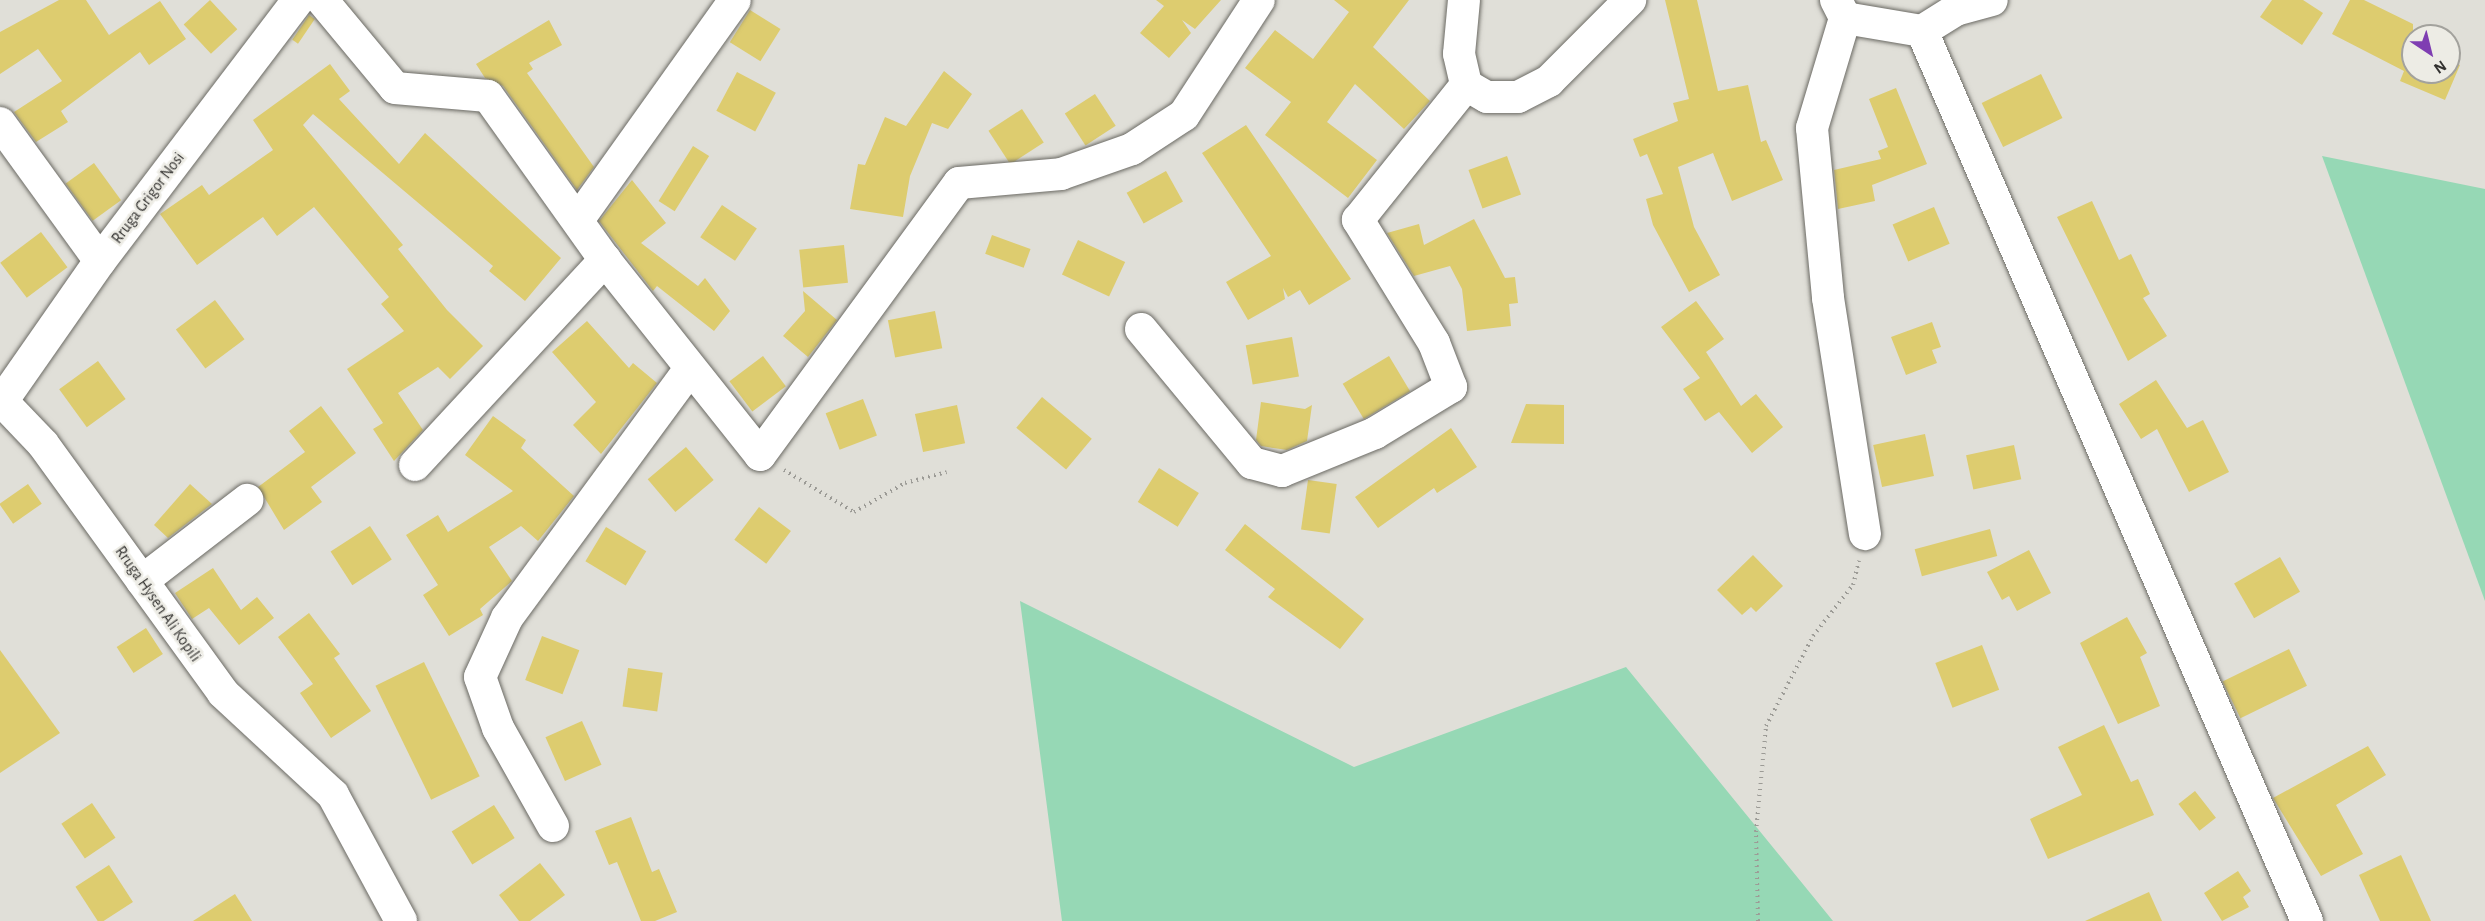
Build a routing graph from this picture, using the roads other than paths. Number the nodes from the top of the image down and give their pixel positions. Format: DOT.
graph roads {
  1 [pos="298,0"];
  2 [pos="322,0"];
  3 [pos="735,0"];
  4 [pos="1259,0"];
  5 [pos="1464,0"];
  6 [pos="1630,0"];
  7 [pos="1992,0"];
  8 [pos="1840,9"];
  9 [pos="1922,31"];
  10 [pos="1466,85"];
  11 [pos="0,123"];
  12 [pos="578,220"];
  13 [pos="605,260"];
  14 [pos="100,261"];
  15 [pos="1141,329"];
  16 [pos="690,369"];
  17 [pos="1,399"];
  18 [pos="415,465"];
  19 [pos="247,500"];
  20 [pos="1865,534"];
  21 [pos="142,581"];
  22 [pos="552,826"];
  23 [pos="401,921"];
  24 [pos="2307,921"];
  1 -- 14 [label="street, Rruga Grigor Nosi"];
  2 -- 12 [label="street"];
  3 -- 12 [label="street"];
  4 -- 16 [label="street"];
  5 -- 10 [label="street"];
  6 -- 10 [label="street"];
  7 -- 9 [label="street"];
  8 -- 9 [label="street"];
  8 -- 20 [label="street"];
  9 -- 24 [label="street"];
  10 -- 15 [label="street"];
  11 -- 14 [label="street"];
  12 -- 13 [label="street"];
  13 -- 16 [label="street"];
  13 -- 18 [label="street"];
  14 -- 17 [label="street, Rruga Grigor Nosi"];
  16 -- 22 [label="street"];
  17 -- 21 [label="street, Rruga Hysen Ali Kopili"];
  19 -- 21 [label="street"];
  21 -- 23 [label="street, Rruga Hysen Ali Kopili"];
}
